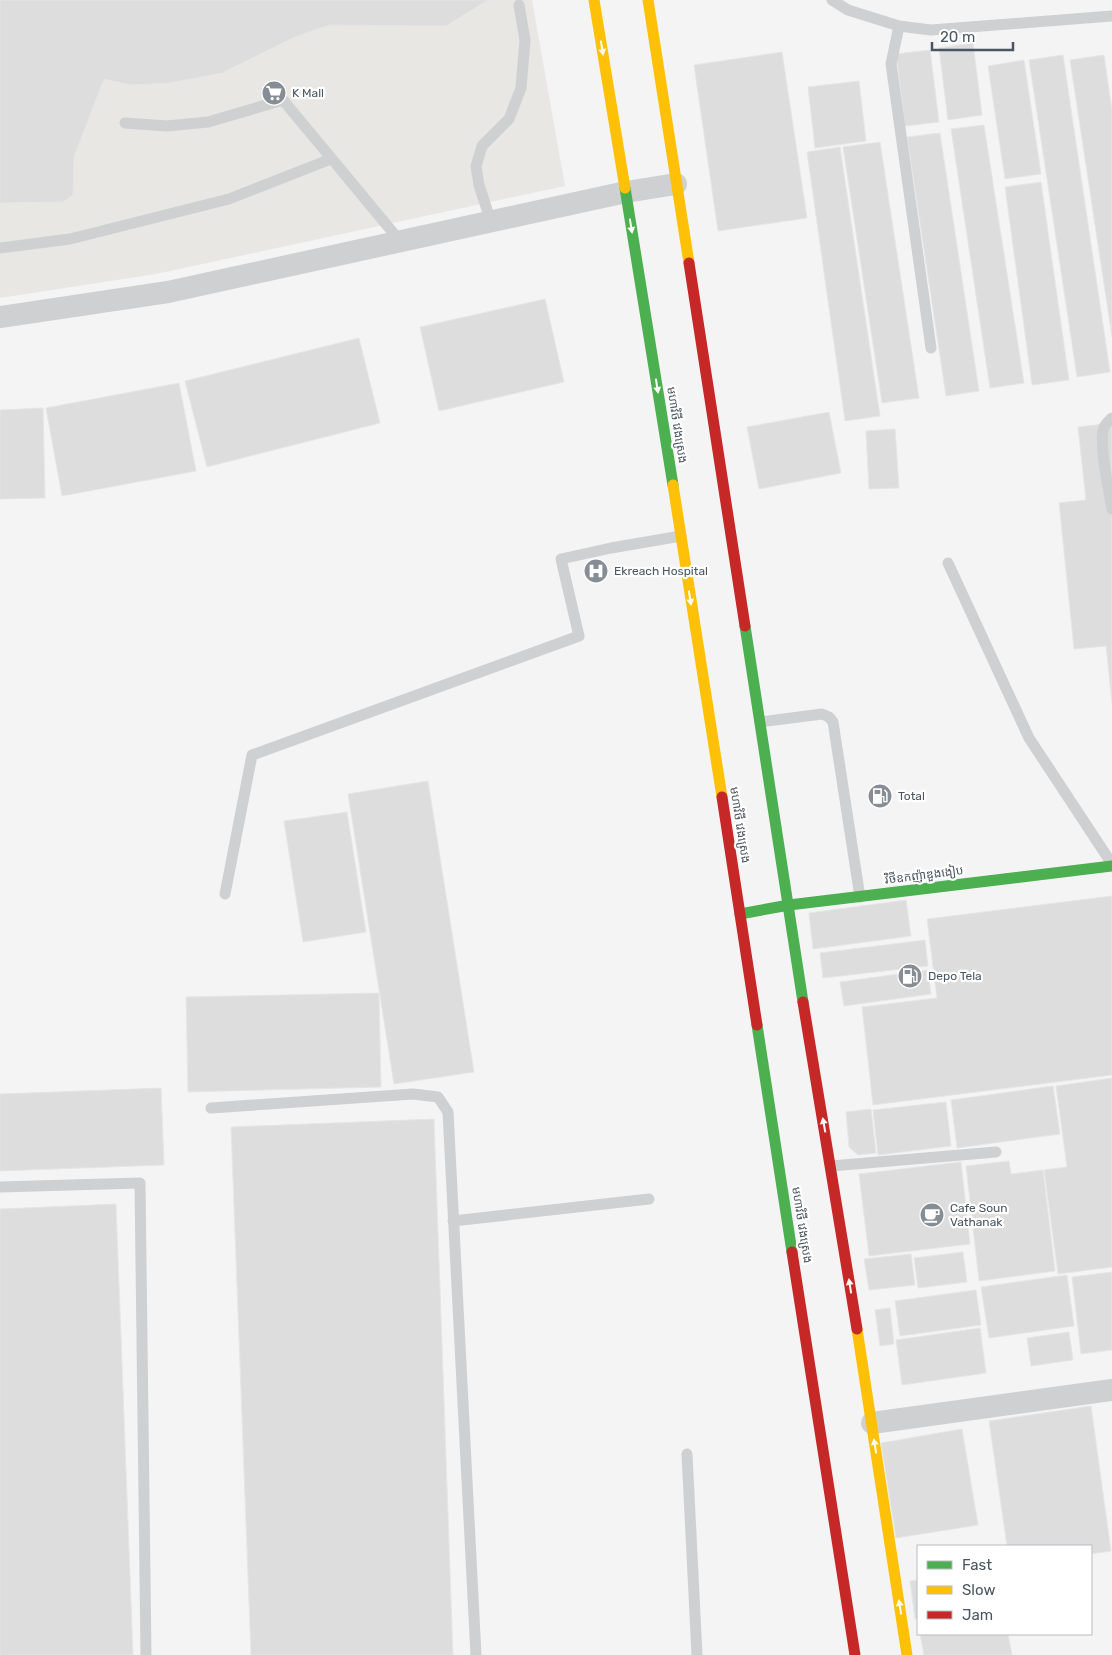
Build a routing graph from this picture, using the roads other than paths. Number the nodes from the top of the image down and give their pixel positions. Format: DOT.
graph roads {
  1 [pos="594,0"];
  2 [pos="648,0"];
  3 [pos="832,0"];
  4 [pos="519,5"];
  5 [pos="1112,16"];
  6 [pos="899,26"];
  7 [pos="125,123"];
  8 [pos="331,159"];
  9 [pos="676,184"];
  10 [pos="626,192"];
  11 [pos="491,222"];
  12 [pos="400,241"];
  13 [pos="0,248"];
  14 [pos="0,317"];
  15 [pos="931,348"];
  16 [pos="1112,418"];
  17 [pos="1112,508"];
  18 [pos="681,536"];
  19 [pos="948,564"];
  20 [pos="760,722"];
  21 [pos="1112,865"];
  22 [pos="225,894"];
  23 [pos="860,897"];
  24 [pos="789,906"];
  25 [pos="740,914"];
  26 [pos="211,1108"];
  27 [pos="996,1152"];
  28 [pos="831,1166"];
  29 [pos="0,1187"];
  30 [pos="649,1199"];
  31 [pos="453,1221"];
  32 [pos="1112,1390"];
  33 [pos="872,1422"];
  34 [pos="687,1454"];
  35 [pos="146,1655"];
  36 [pos="476,1655"];
  37 [pos="697,1655"];
  38 [pos="855,1655"];
  39 [pos="907,1655"];
  1 -- 10 [label="main road, មហាវិថី វេងស្រេង, one-way"];
  2 -- 9 [label="main road"];
  3 -- 6 [label="lane"];
  4 -- 11 [label="lane"];
  5 -- 6 [label="lane"];
  6 -- 15 [label="lane"];
  7 -- 8 [label="lane"];
  8 -- 12 [label="lane"];
  8 -- 13 [label="lane"];
  9 -- 10 [label="street"];
  9 -- 20 [label="main road"];
  10 -- 11 [label="street"];
  10 -- 18 [label="main road, មហាវិថី វេងស្រេង, one-way"];
  11 -- 12 [label="street"];
  12 -- 14 [label="street"];
  16 -- 17 [label="lane"];
  18 -- 22 [label="lane"];
  18 -- 25 [label="main road, មហាវិថី វេងស្រេង, one-way"];
  19 -- 21 [label="lane"];
  20 -- 23 [label="lane"];
  20 -- 24 [label="main road"];
  21 -- 23 [label="main road, វិថីឧកញ៉ាឌួងងៀប"];
  23 -- 24 [label="main road, វិថីឧកញ៉ាឌួងងៀប"];
  24 -- 25 [label="main road, វិថីឧកញ៉ាឌួងងៀប"];
  28 -- 24 [label="main road, one-way"];
  25 -- 38 [label="main road, មហាវិថី វេងស្រេង"];
  26 -- 31 [label="lane"];
  27 -- 28 [label="lane"];
  33 -- 28 [label="main road, one-way"];
  29 -- 35 [label="lane"];
  30 -- 31 [label="lane"];
  31 -- 36 [label="lane"];
  32 -- 33 [label="street"];
  39 -- 33 [label="main road, one-way"];
  34 -- 37 [label="lane"];
}
